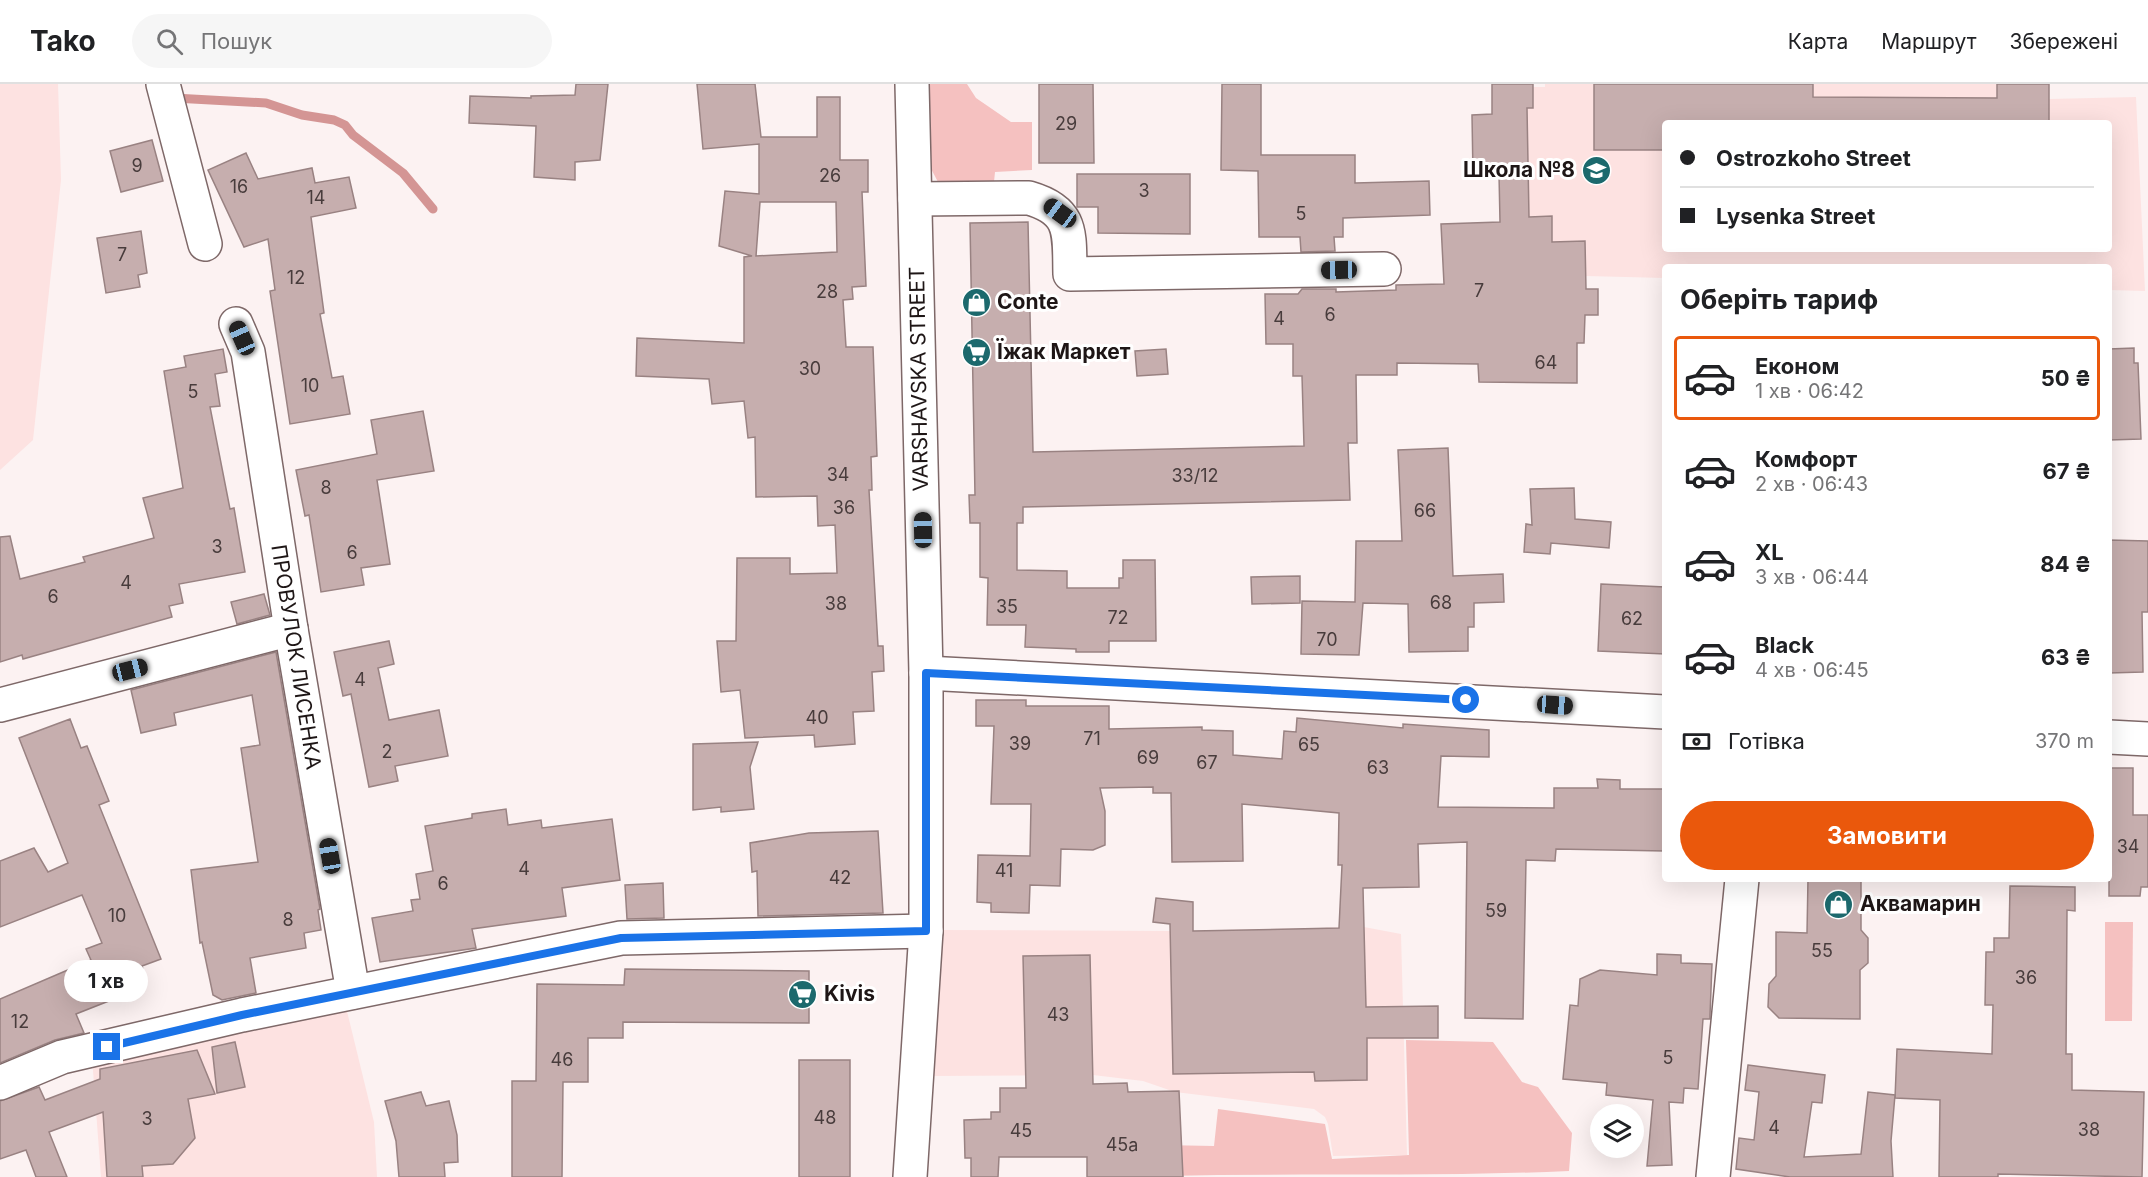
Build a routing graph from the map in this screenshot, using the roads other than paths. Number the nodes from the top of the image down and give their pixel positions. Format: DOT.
graph roads {
  1 [pos="912,84"];
  2 [pos="166,97"];
  3 [pos="915,199"];
  4 [pos="205,244"];
  5 [pos="1384,269"];
  6 [pos="236,324"];
  7 [pos="291,629"];
  8 [pos="926,673"];
  9 [pos="0,705"];
  10 [pos="1662,712"];
  11 [pos="2112,737"];
  12 [pos="2148,739"];
  13 [pos="1742,882"];
  14 [pos="926,931"];
  15 [pos="353,992"];
  16 [pos="0,1083"];
  17 [pos="910,1177"];
  18 [pos="1713,1177"];
  1 -- 3 [label="street, VARSHAVSKA STREET"];
  2 -- 4 [label="street"];
  3 -- 5 [label="street"];
  3 -- 8 [label="street, VARSHAVSKA STREET"];
  6 -- 7 [label="street, ПРОВУЛОК ЛИСЕНКА"];
  7 -- 9 [label="street"];
  7 -- 15 [label="street, ПРОВУЛОК ЛИСЕНКА"];
  8 -- 10 [label="street"];
  8 -- 14 [label="street, VARSHAVSKA STREET"];
  11 -- 12 [label="street"];
  13 -- 18 [label="street"];
  14 -- 15 [label="street"];
  14 -- 17 [label="street, VARSHAVSKA STREET"];
  15 -- 16 [label="street"];
}
